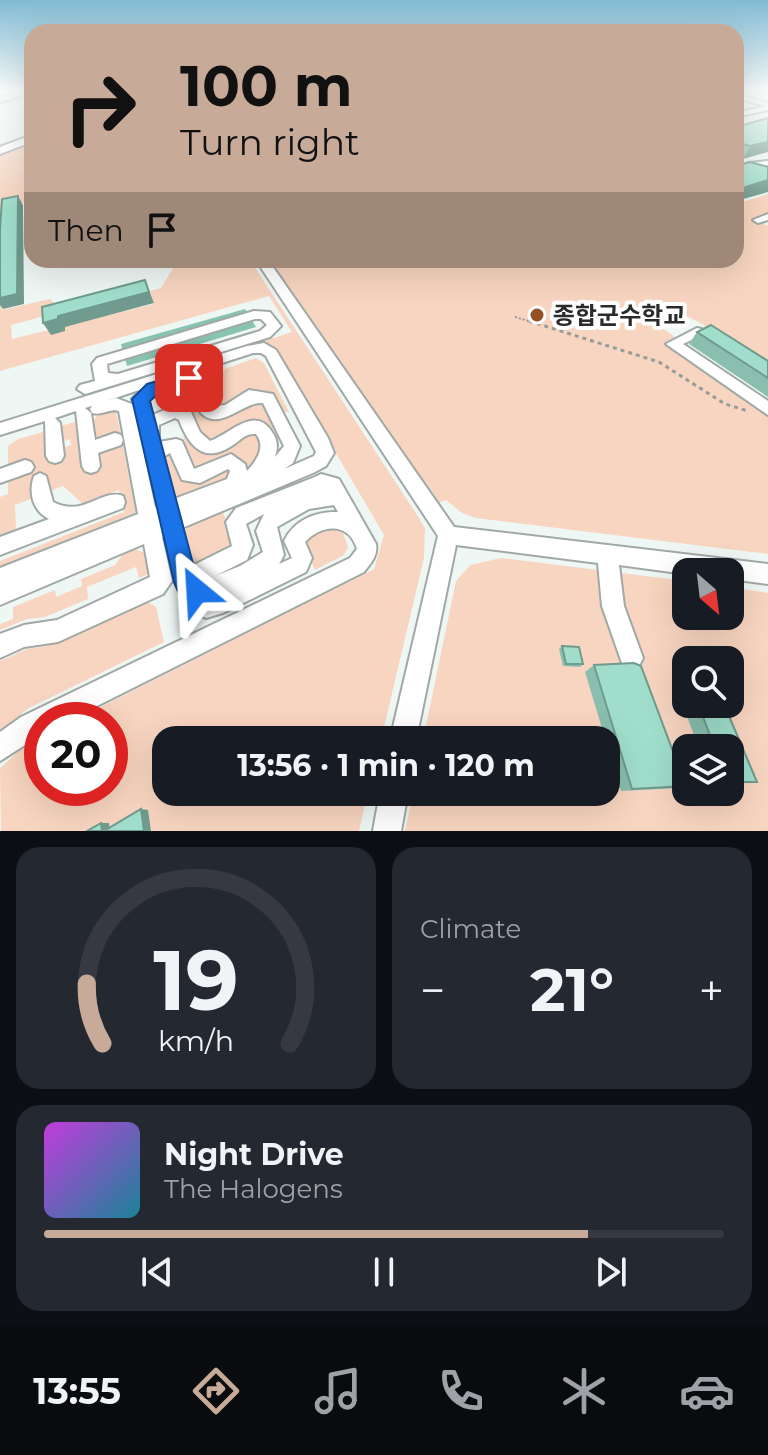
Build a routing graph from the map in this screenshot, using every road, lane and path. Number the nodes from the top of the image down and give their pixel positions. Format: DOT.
graph roads {
  1 [pos="24,139"];
  2 [pos="0,148"];
  3 [pos="767,163"];
  4 [pos="744,167"];
  5 [pos="768,177"];
  6 [pos="267,268"];
  7 [pos="515,317"];
  8 [pos="697,332"];
  9 [pos="119,379"];
  10 [pos="85,389"];
  11 [pos="761,411"];
  12 [pos="83,413"];
  13 [pos="52,423"];
  14 [pos="0,429"];
  15 [pos="149,435"];
  16 [pos="0,440"];
  17 [pos="115,440"];
  18 [pos="59,449"];
  19 [pos="154,457"];
  20 [pos="25,467"];
  21 [pos="0,476"];
  22 [pos="254,476"];
  23 [pos="235,484"];
  24 [pos="342,500"];
  25 [pos="116,502"];
  26 [pos="80,516"];
  27 [pos="160,521"];
  28 [pos="358,529"];
  29 [pos="448,535"];
  30 [pos="7,544"];
  31 [pos="607,554"];
  32 [pos="768,574"];
  33 [pos="185,577"];
  34 [pos="0,578"];
  35 [pos="0,594"];
  36 [pos="0,646"];
  37 [pos="631,658"];
  38 [pos="406,726"];
  39 [pos="0,748"];
  40 [pos="391,806"];
  41 [pos="387,831"];
  1 -- 2 [label="highway"];
  3 -- 4 [label="street"];
  4 -- 5 [label="street"];
  6 -- 29 [label="street"];
  7 -- 11 [label="path"];
  8 -- 11 [label="street"];
  9 -- 9 [label="street"];
  9 -- 10 [label="street"];
  12 -- 13 [label="street"];
  12 -- 17 [label="street"];
  12 -- 27 [label="street"];
  13 -- 16 [label="street"];
  13 -- 18 [label="street"];
  14 -- 27 [label="street"];
  15 -- 19 [label="street"];
  15 -- 22 [label="street"];
  15 -- 22 [label="street"];
  19 -- 23 [label="street"];
  19 -- 27 [label="street"];
  20 -- 21 [label="street"];
  22 -- 23 [label="street"];
  23 -- 27 [label="street"];
  24 -- 28 [label="street"];
  24 -- 33 [label="street"];
  24 -- 33 [label="street"];
  25 -- 26 [label="street"];
  26 -- 30 [label="street"];
  26 -- 30 [label="street"];
  27 -- 33 [label="street"];
  27 -- 34 [label="street"];
  27 -- 35 [label="street"];
  27 -- 36 [label="street"];
  28 -- 33 [label="street"];
  28 -- 39 [label="street"];
  29 -- 31 [label="street"];
  29 -- 38 [label="street"];
  31 -- 32 [label="street"];
  31 -- 37 [label="street"];
  40 -- 41 [label="street"];
}
